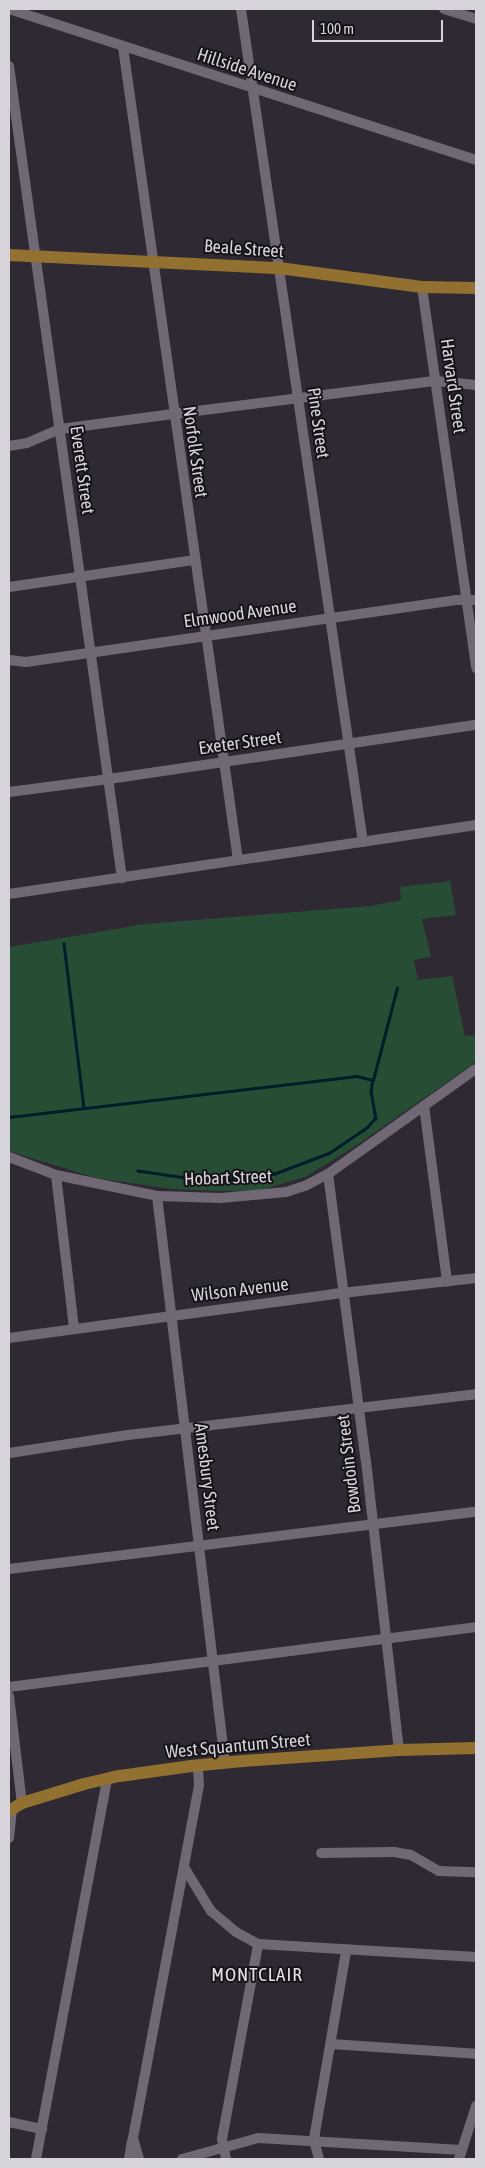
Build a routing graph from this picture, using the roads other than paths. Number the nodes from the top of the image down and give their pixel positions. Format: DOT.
graph roads {
  1 [pos="9,9"];
  2 [pos="241,9"];
  3 [pos="444,9"];
  4 [pos="476,19"];
  5 [pos="123,47"];
  6 [pos="9,66"];
  7 [pos="252,88"];
  8 [pos="476,160"];
  9 [pos="9,254"];
  10 [pos="36,256"];
  11 [pos="152,261"];
  12 [pos="279,268"];
  13 [pos="422,287"];
  14 [pos="476,288"];
  15 [pos="436,381"];
  16 [pos="476,385"];
  17 [pos="298,399"];
  18 [pos="173,414"];
  19 [pos="60,429"];
  20 [pos="9,446"];
  21 [pos="195,560"];
  22 [pos="81,577"];
  23 [pos="9,587"];
  24 [pos="472,599"];
  25 [pos="330,618"];
  26 [pos="205,635"];
  27 [pos="91,653"];
  28 [pos="9,660"];
  29 [pos="476,668"];
  30 [pos="476,725"];
  31 [pos="349,744"];
  32 [pos="224,762"];
  33 [pos="109,779"];
  34 [pos="9,792"];
  35 [pos="476,825"];
  36 [pos="363,842"];
  37 [pos="238,860"];
  38 [pos="122,878"];
  39 [pos="9,890"];
  40 [pos="9,894"];
  41 [pos="476,1069"];
  42 [pos="424,1106"];
  43 [pos="9,1157"];
  44 [pos="328,1174"];
  45 [pos="56,1176"];
  46 [pos="157,1196"];
  47 [pos="476,1278"];
  48 [pos="447,1281"];
  49 [pos="344,1293"];
  50 [pos="170,1316"];
  51 [pos="74,1328"];
  52 [pos="9,1338"];
  53 [pos="476,1394"];
  54 [pos="358,1409"];
  55 [pos="184,1430"];
  56 [pos="9,1453"];
  57 [pos="476,1512"];
  58 [pos="372,1524"];
  59 [pos="198,1546"];
  60 [pos="9,1569"];
  61 [pos="476,1627"];
  62 [pos="387,1638"];
  63 [pos="213,1661"];
  64 [pos="9,1687"];
  65 [pos="9,1696"];
  66 [pos="476,1748"];
  67 [pos="399,1750"];
  68 [pos="225,1763"];
  69 [pos="198,1766"];
  70 [pos="106,1779"];
  71 [pos="14,1807"];
  72 [pos="9,1838"];
  73 [pos="321,1853"];
  74 [pos="184,1867"];
  75 [pos="476,1872"];
  76 [pos="258,1944"];
  77 [pos="346,1951"];
  78 [pos="476,1957"];
  79 [pos="331,2044"];
  80 [pos="476,2054"];
  81 [pos="476,2106"];
  82 [pos="9,2122"];
  83 [pos="42,2129"];
  84 [pos="133,2138"];
  85 [pos="314,2140"];
  86 [pos="223,2148"];
  87 [pos="460,2154"];
  88 [pos="36,2159"];
  89 [pos="129,2159"];
  90 [pos="139,2159"];
  91 [pos="182,2159"];
  92 [pos="226,2159"];
  93 [pos="319,2159"];
  1 -- 5 [label="street, Hillside Avenue"];
  2 -- 7 [label="street, Pine Street"];
  3 -- 4 [label="street"];
  5 -- 7 [label="street, Hillside Avenue"];
  5 -- 11 [label="street, Norfolk Street"];
  6 -- 10 [label="street, Everett Street"];
  7 -- 8 [label="street, Hillside Avenue"];
  7 -- 12 [label="street, Pine Street"];
  9 -- 10 [label="main road, Beale Street"];
  10 -- 11 [label="main road, Beale Street"];
  10 -- 19 [label="street, Everett Street"];
  11 -- 12 [label="main road, Beale Street"];
  11 -- 18 [label="street, Norfolk Street"];
  12 -- 13 [label="main road, Beale Street"];
  12 -- 17 [label="street, Pine Street"];
  13 -- 14 [label="main road, Beale Street"];
  13 -- 15 [label="street, Harvard Street"];
  15 -- 16 [label="street"];
  15 -- 17 [label="street"];
  15 -- 24 [label="street, Harvard Street"];
  17 -- 18 [label="street"];
  17 -- 25 [label="street, Pine Street"];
  18 -- 19 [label="street"];
  18 -- 21 [label="street, Norfolk Street"];
  19 -- 20 [label="street"];
  19 -- 22 [label="street, Everett Street"];
  21 -- 22 [label="street"];
  21 -- 26 [label="street, Norfolk Street"];
  22 -- 23 [label="street"];
  22 -- 27 [label="street, Everett Street"];
  24 -- 25 [label="street, Elmwood Avenue"];
  24 -- 29 [label="street, Harvard Street"];
  25 -- 26 [label="street, Elmwood Avenue"];
  25 -- 31 [label="street, Pine Street"];
  26 -- 27 [label="street, Elmwood Avenue"];
  26 -- 32 [label="street, Norfolk Street"];
  27 -- 28 [label="street, Elmwood Avenue"];
  27 -- 33 [label="street, Everett Street"];
  30 -- 31 [label="street, Exeter Street"];
  31 -- 32 [label="street, Exeter Street"];
  31 -- 36 [label="street, Pine Street"];
  32 -- 33 [label="street, Exeter Street"];
  32 -- 37 [label="street, Norfolk Street"];
  33 -- 34 [label="street, Exeter Street"];
  33 -- 38 [label="street, Everett Street"];
  35 -- 36 [label="street"];
  36 -- 37 [label="street"];
  37 -- 38 [label="street"];
  38 -- 40 [label="street"];
  39 -- 40 [label="street"];
  41 -- 42 [label="street, Hobart Street"];
  42 -- 44 [label="street, Hobart Street"];
  42 -- 48 [label="street"];
  43 -- 45 [label="street, Hobart Street"];
  44 -- 46 [label="street, Hobart Street"];
  44 -- 49 [label="street, Bowdoin Street"];
  45 -- 46 [label="street, Hobart Street"];
  45 -- 51 [label="street"];
  46 -- 50 [label="street, Amesbury Street"];
  47 -- 48 [label="street, Wilson Avenue"];
  48 -- 49 [label="street, Wilson Avenue"];
  49 -- 50 [label="street, Wilson Avenue"];
  49 -- 54 [label="street, Bowdoin Street"];
  50 -- 51 [label="street, Wilson Avenue"];
  50 -- 55 [label="street, Amesbury Street"];
  51 -- 52 [label="street, Wilson Avenue"];
  53 -- 54 [label="street"];
  54 -- 55 [label="street"];
  54 -- 58 [label="street, Bowdoin Street"];
  55 -- 56 [label="street"];
  55 -- 59 [label="street, Amesbury Street"];
  57 -- 58 [label="street"];
  58 -- 59 [label="street"];
  58 -- 62 [label="street, Bowdoin Street"];
  59 -- 60 [label="street"];
  59 -- 63 [label="street, Amesbury Street"];
  61 -- 62 [label="street"];
  62 -- 63 [label="street"];
  62 -- 67 [label="street, Bowdoin Street"];
  63 -- 64 [label="street"];
  63 -- 68 [label="street, Amesbury Street"];
  65 -- 71 [label="street"];
  66 -- 67 [label="main road, West Squantum Street"];
  67 -- 68 [label="main road, West Squantum Street"];
  68 -- 69 [label="main road, West Squantum Street"];
  69 -- 70 [label="main road, West Squantum Street"];
  69 -- 74 [label="street"];
  70 -- 71 [label="main road, West Squantum Street"];
  70 -- 83 [label="street"];
  71 -- 72 [label="street"];
  73 -- 75 [label="street"];
  74 -- 76 [label="street"];
  74 -- 84 [label="street"];
  76 -- 77 [label="street"];
  76 -- 86 [label="street"];
  77 -- 78 [label="street"];
  77 -- 79 [label="street"];
  79 -- 80 [label="street"];
  79 -- 85 [label="street"];
  81 -- 87 [label="street"];
  82 -- 83 [label="street"];
  83 -- 88 [label="street"];
  84 -- 89 [label="street"];
  84 -- 90 [label="street"];
  85 -- 86 [label="street"];
  85 -- 87 [label="street"];
  85 -- 93 [label="street"];
  86 -- 91 [label="street"];
  86 -- 92 [label="street"];
}
